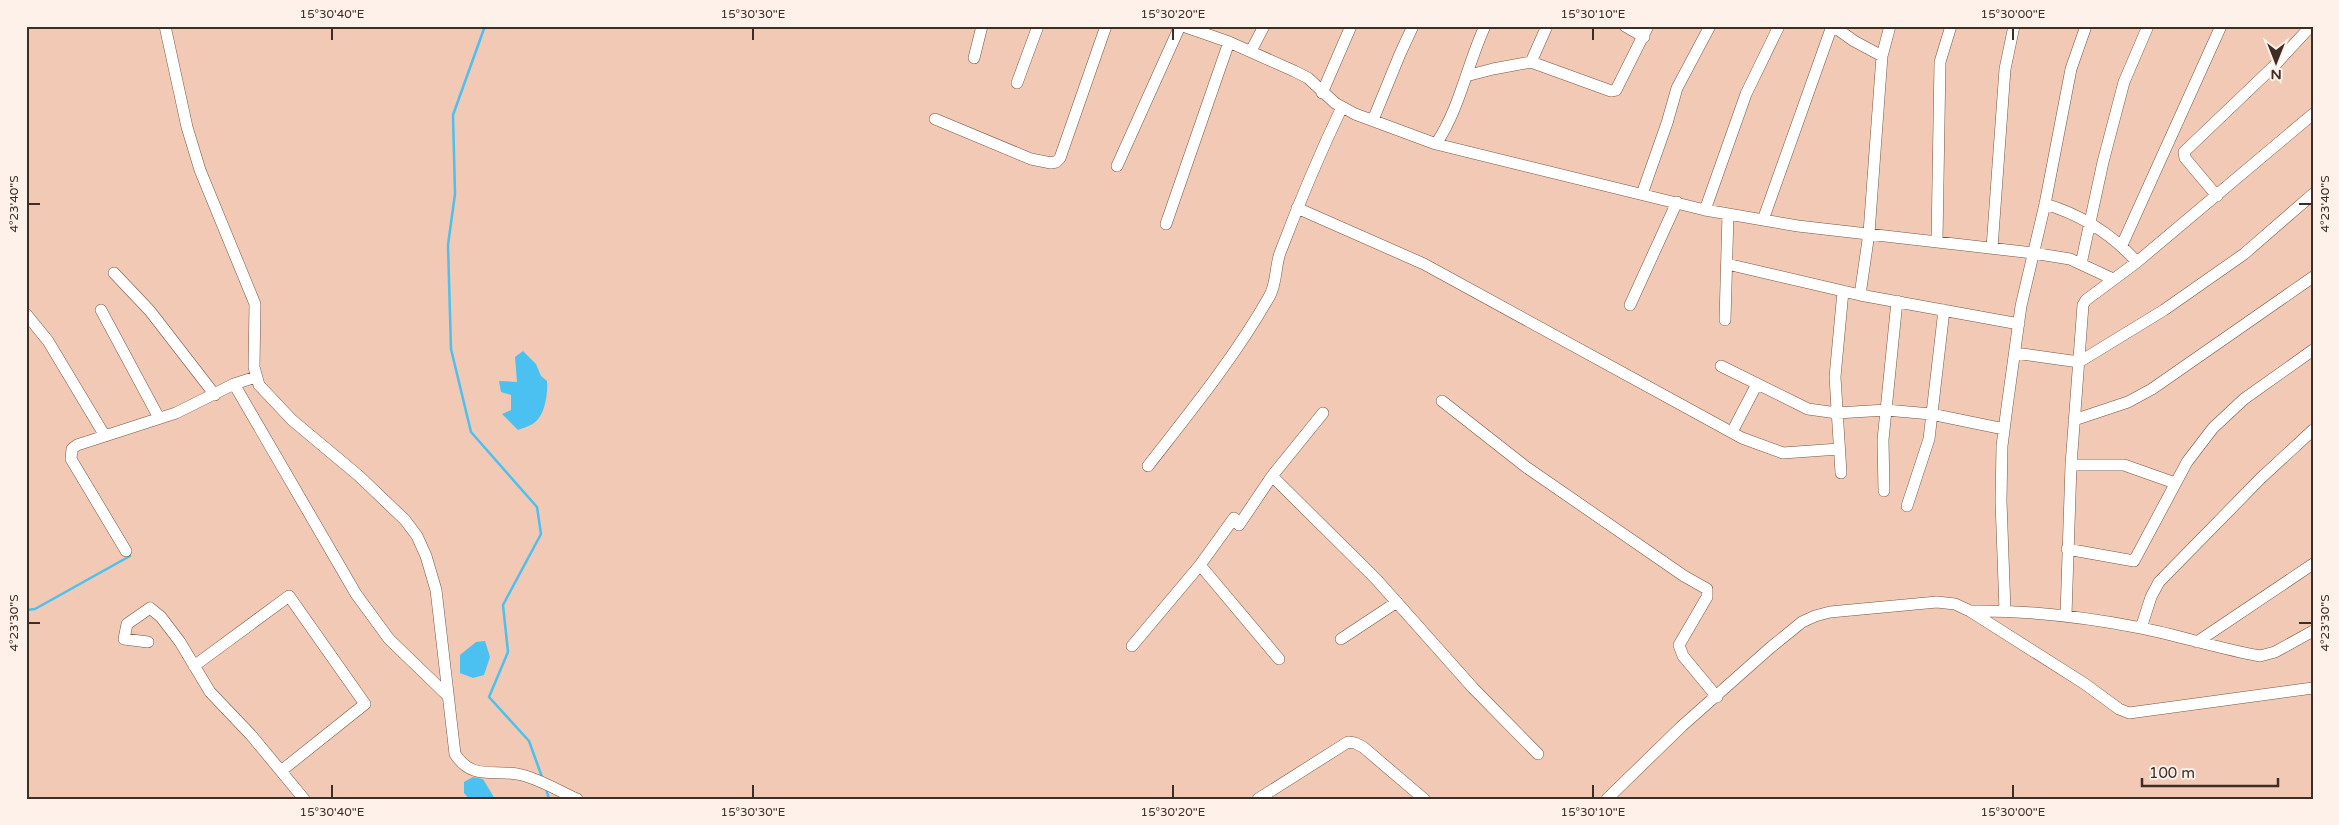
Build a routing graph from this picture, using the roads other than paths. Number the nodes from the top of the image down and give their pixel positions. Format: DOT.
graph roads {
  1 [pos="165,26"];
  2 [pos="982,26"];
  3 [pos="1038,26"];
  4 [pos="1106,26"];
  5 [pos="1182,26"];
  6 [pos="1264,26"];
  7 [pos="1351,26"];
  8 [pos="1413,26"];
  9 [pos="1485,26"];
  10 [pos="1547,26"];
  11 [pos="1625,26"];
  12 [pos="1710,26"];
  13 [pos="1779,26"];
  14 [pos="1832,26"];
  15 [pos="1890,26"];
  16 [pos="1951,26"];
  17 [pos="2014,26"];
  18 [pos="2086,26"];
  19 [pos="2148,26"];
  20 [pos="2221,26"];
  21 [pos="2311,26"];
  22 [pos="1203,30"];
  23 [pos="1646,32"];
  24 [pos="1230,42"];
  25 [pos="1250,51"];
  26 [pos="1882,56"];
  27 [pos="974,58"];
  28 [pos="1531,62"];
  29 [pos="1466,76"];
  30 [pos="1017,83"];
  31 [pos="1322,93"];
  32 [pos="1342,107"];
  33 [pos="2313,114"];
  34 [pos="935,119"];
  35 [pos="1373,120"];
  36 [pos="1436,144"];
  37 [pos="1117,166"];
  38 [pos="1642,194"];
  39 [pos="2313,194"];
  40 [pos="2217,196"];
  41 [pos="1677,202"];
  42 [pos="2045,204"];
  43 [pos="1297,208"];
  44 [pos="1705,210"];
  45 [pos="1728,214"];
  46 [pos="1762,220"];
  47 [pos="2090,222"];
  48 [pos="1166,224"];
  49 [pos="1869,234"];
  50 [pos="1937,241"];
  51 [pos="2122,245"];
  52 [pos="1992,248"];
  53 [pos="2033,253"];
  54 [pos="2137,262"];
  55 [pos="1727,264"];
  56 [pos="2081,264"];
  57 [pos="114,273"];
  58 [pos="2313,277"];
  59 [pos="2113,279"];
  60 [pos="1843,291"];
  61 [pos="1860,295"];
  62 [pos="1897,301"];
  63 [pos="1630,305"];
  64 [pos="101,310"];
  65 [pos="1944,310"];
  66 [pos="26,314"];
  67 [pos="1726,320"];
  68 [pos="2018,324"];
  69 [pos="2313,350"];
  70 [pos="2015,353"];
  71 [pos="2079,362"];
  72 [pos="1721,366"];
  73 [pos="256,377"];
  74 [pos="234,384"];
  75 [pos="1757,384"];
  76 [pos="215,395"];
  77 [pos="1442,400"];
  78 [pos="1886,410"];
  79 [pos="1323,413"];
  80 [pos="1837,413"];
  81 [pos="1931,414"];
  82 [pos="159,418"];
  83 [pos="2074,420"];
  84 [pos="2004,429"];
  85 [pos="2313,430"];
  86 [pos="1732,432"];
  87 [pos="105,436"];
  88 [pos="1839,449"];
  89 [pos="1148,466"];
  90 [pos="2071,466"];
  91 [pos="1840,473"];
  92 [pos="1272,476"];
  93 [pos="2176,483"];
  94 [pos="1884,491"];
  95 [pos="1907,506"];
  96 [pos="2067,549"];
  97 [pos="126,551"];
  98 [pos="2313,564"];
  99 [pos="1200,565"];
  100 [pos="1397,602"];
  101 [pos="2005,610"];
  102 [pos="1970,611"];
  103 [pos="2066,615"];
  104 [pos="2141,628"];
  105 [pos="2313,631"];
  106 [pos="1341,640"];
  107 [pos="148,642"];
  108 [pos="2196,642"];
  109 [pos="1132,646"];
  110 [pos="1279,659"];
  111 [pos="194,666"];
  112 [pos="2313,688"];
  113 [pos="448,696"];
  114 [pos="1716,697"];
  115 [pos="1538,754"];
  116 [pos="281,770"];
  117 [pos="304,799"];
  118 [pos="577,799"];
  119 [pos="1258,799"];
  120 [pos="1424,799"];
  121 [pos="1607,799"];
  1 -- 73 [label="street"];
  2 -- 27 [label="street"];
  3 -- 30 [label="street"];
  4 -- 34 [label="street"];
  5 -- 22 [label="street"];
  5 -- 37 [label="street"];
  6 -- 25 [label="street"];
  7 -- 31 [label="street"];
  8 -- 35 [label="street"];
  9 -- 29 [label="street"];
  10 -- 28 [label="street"];
  11 -- 23 [label="street"];
  12 -- 38 [label="street"];
  13 -- 44 [label="street"];
  14 -- 26 [label="street"];
  14 -- 46 [label="street"];
  15 -- 26 [label="street"];
  16 -- 50 [label="street"];
  17 -- 52 [label="street"];
  18 -- 42 [label="street"];
  19 -- 47 [label="street"];
  20 -- 51 [label="street"];
  21 -- 40 [label="street"];
  22 -- 24 [label="street"];
  23 -- 28 [label="street"];
  24 -- 25 [label="street"];
  24 -- 48 [label="street"];
  25 -- 31 [label="street"];
  26 -- 49 [label="street"];
  28 -- 29 [label="street"];
  29 -- 36 [label="street"];
  31 -- 32 [label="street"];
  32 -- 35 [label="street"];
  32 -- 43 [label="street"];
  33 -- 40 [label="street"];
  35 -- 36 [label="street"];
  36 -- 38 [label="street"];
  38 -- 41 [label="street"];
  39 -- 71 [label="street"];
  40 -- 54 [label="street"];
  41 -- 44 [label="street"];
  41 -- 63 [label="street"];
  42 -- 47 [label="street"];
  42 -- 53 [label="street"];
  43 -- 86 [label="street"];
  43 -- 89 [label="street"];
  44 -- 45 [label="street"];
  45 -- 46 [label="street"];
  45 -- 55 [label="street"];
  46 -- 49 [label="street"];
  47 -- 51 [label="street"];
  47 -- 56 [label="street"];
  49 -- 50 [label="street"];
  49 -- 61 [label="street"];
  50 -- 52 [label="street"];
  51 -- 54 [label="street"];
  52 -- 53 [label="street"];
  53 -- 56 [label="street"];
  53 -- 68 [label="street"];
  54 -- 59 [label="street"];
  55 -- 60 [label="street"];
  55 -- 67 [label="street"];
  56 -- 59 [label="street"];
  57 -- 76 [label="street"];
  58 -- 83 [label="street"];
  59 -- 71 [label="street"];
  60 -- 61 [label="street"];
  60 -- 80 [label="street"];
  61 -- 62 [label="street"];
  62 -- 65 [label="street"];
  62 -- 78 [label="street"];
  64 -- 82 [label="street"];
  65 -- 68 [label="street"];
  65 -- 81 [label="street"];
  66 -- 87 [label="street"];
  68 -- 70 [label="street"];
  69 -- 93 [label="street"];
  70 -- 71 [label="street"];
  70 -- 84 [label="street"];
  71 -- 83 [label="street"];
  72 -- 75 [label="street"];
  73 -- 74 [label="street"];
  73 -- 113 [label="street"];
  74 -- 76 [label="street"];
  74 -- 113 [label="street"];
  75 -- 80 [label="street"];
  75 -- 86 [label="street"];
  76 -- 82 [label="street"];
  77 -- 114 [label="street"];
  78 -- 80 [label="street"];
  78 -- 81 [label="street"];
  78 -- 94 [label="street"];
  79 -- 92 [label="street"];
  80 -- 88 [label="street"];
  81 -- 84 [label="street"];
  81 -- 95 [label="street"];
  82 -- 87 [label="street"];
  83 -- 90 [label="street"];
  84 -- 101 [label="street"];
  85 -- 104 [label="street"];
  86 -- 88 [label="street"];
  87 -- 97 [label="street"];
  88 -- 91 [label="street"];
  90 -- 93 [label="street"];
  90 -- 96 [label="street"];
  92 -- 99 [label="street"];
  92 -- 100 [label="street"];
  93 -- 96 [label="street"];
  96 -- 103 [label="street"];
  98 -- 108 [label="street"];
  99 -- 109 [label="street"];
  99 -- 110 [label="street"];
  100 -- 106 [label="street"];
  100 -- 115 [label="street"];
  101 -- 102 [label="street"];
  101 -- 103 [label="street"];
  102 -- 112 [label="street"];
  102 -- 114 [label="street"];
  103 -- 104 [label="street"];
  104 -- 108 [label="street"];
  105 -- 108 [label="street"];
  107 -- 111 [label="street"];
  111 -- 116 [label="street"];
  111 -- 116 [label="street"];
  113 -- 118 [label="street"];
  114 -- 121 [label="street"];
  116 -- 117 [label="street"];
  119 -- 120 [label="street"];
}
